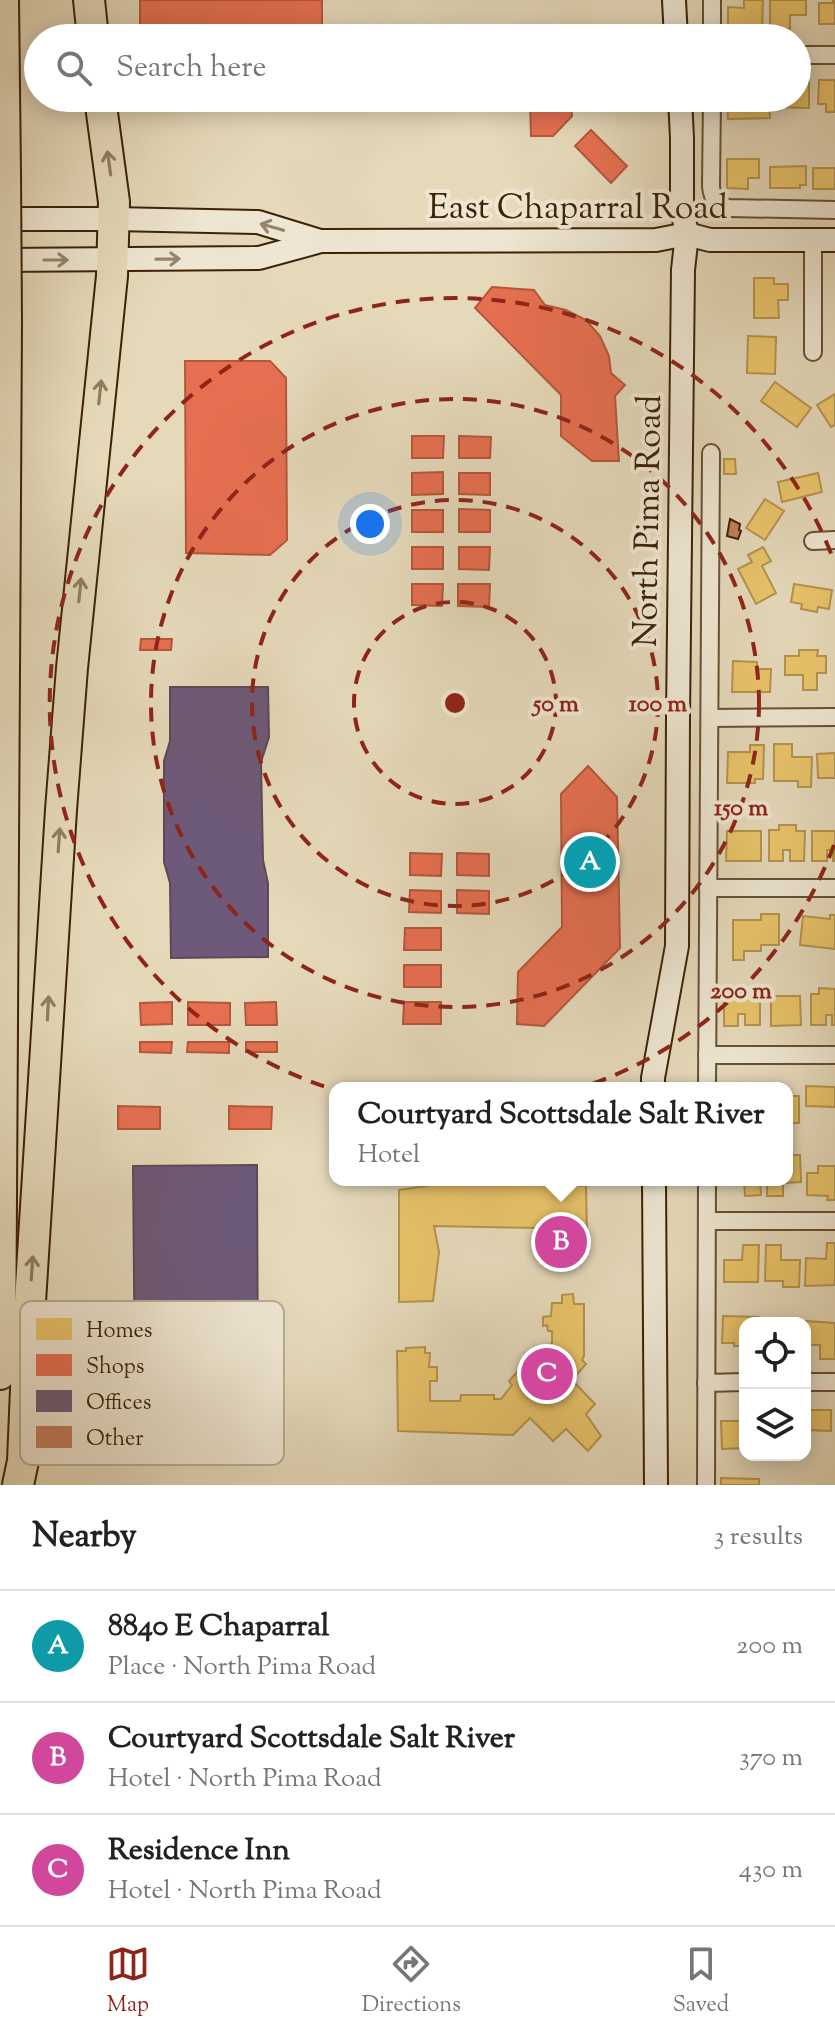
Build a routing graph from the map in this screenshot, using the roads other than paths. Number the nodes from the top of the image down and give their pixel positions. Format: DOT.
graph roads {
  1 [pos="3,0"];
  2 [pos="89,0"];
  3 [pos="674,0"];
  4 [pos="712,0"];
  5 [pos="92,24"];
  6 [pos="675,24"];
  7 [pos="712,24"];
  8 [pos="811,55"];
  9 [pos="835,55"];
  10 [pos="102,112"];
  11 [pos="681,112"];
  12 [pos="712,112"];
  13 [pos="835,210"];
  14 [pos="0,219"];
  15 [pos="114,219"];
  16 [pos="687,234"];
  17 [pos="824,240"];
  18 [pos="321,241"];
  19 [pos="0,260"];
  20 [pos="113,260"];
  21 [pos="813,352"];
  22 [pos="711,453"];
  23 [pos="835,540"];
  24 [pos="813,541"];
  25 [pos="835,717"];
  26 [pos="710,718"];
  27 [pos="708,888"];
  28 [pos="835,888"];
  29 [pos="707,1055"];
  30 [pos="835,1055"];
  31 [pos="653,1082"];
  32 [pos="707,1082"];
  33 [pos="654,1186"];
  34 [pos="707,1186"];
  35 [pos="707,1221"];
  36 [pos="835,1221"];
  37 [pos="30,1301"];
  38 [pos="0,1374"];
  39 [pos="739,1382"];
  40 [pos="811,1382"];
  41 [pos="835,1382"];
  42 [pos="706,1383"];
  43 [pos="22,1465"];
  44 [pos="18,1485"];
  45 [pos="656,1485"];
  46 [pos="706,1485"];
  1 -- 38 [label="highway, bridge"];
  2 -- 5 [label="highway"];
  3 -- 6 [label="main road"];
  4 -- 7 [label="street"];
  8 -- 9 [label="street"];
  15 -- 10 [label="highway, one-way"];
  11 -- 16 [label="main road, North Pima Road"];
  12 -- 13 [label="street, East Chaparral Road"];
  14 -- 15 [label="main road, East Chaparral Road"];
  18 -- 15 [label="main road, East Chaparral Road, one-way"];
  15 -- 20 [label="highway"];
  16 -- 17 [label="main road, East Chaparral Road"];
  16 -- 18 [label="main road, East Chaparral Road"];
  16 -- 31 [label="main road, North Pima Road"];
  17 -- 21 [label="street"];
  20 -- 18 [label="main road, East Chaparral Road, one-way"];
  19 -- 20 [label="main road, East Chaparral Road, one-way"];
  37 -- 20 [label="highway, one-way"];
  22 -- 26 [label="street"];
  23 -- 24 [label="street"];
  25 -- 26 [label="street"];
  26 -- 27 [label="street"];
  27 -- 28 [label="street"];
  27 -- 29 [label="street"];
  29 -- 30 [label="street"];
  29 -- 32 [label="street"];
  33 -- 45 [label="main road"];
  34 -- 35 [label="street"];
  35 -- 36 [label="street"];
  35 -- 42 [label="street"];
  39 -- 42 [label="street"];
  40 -- 41 [label="street"];
  42 -- 46 [label="street"];
  44 -- 43 [label="highway, one-way"];
}
